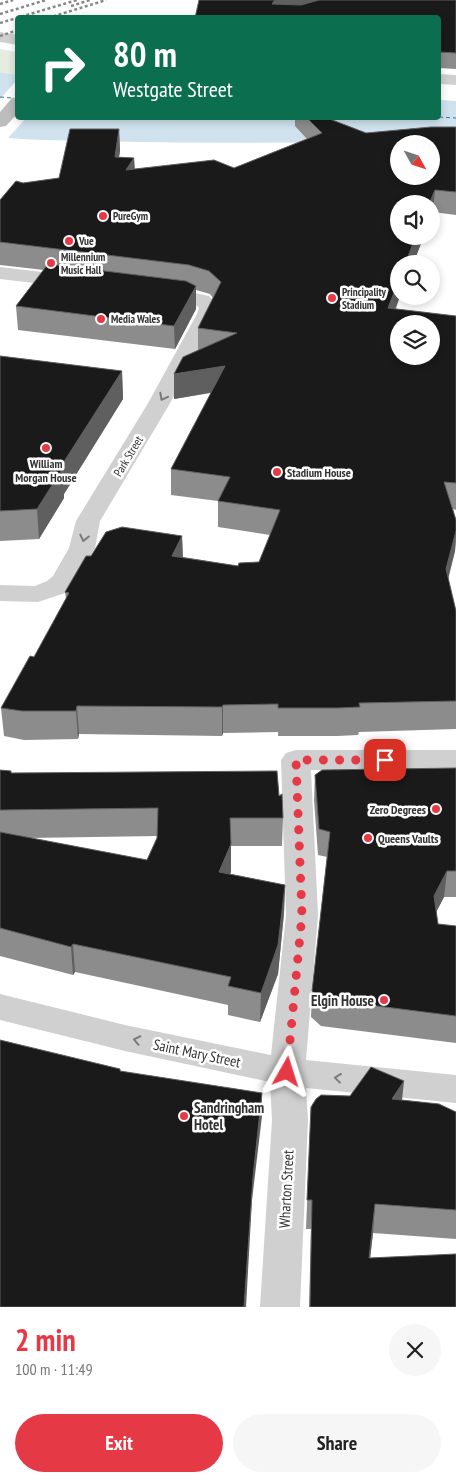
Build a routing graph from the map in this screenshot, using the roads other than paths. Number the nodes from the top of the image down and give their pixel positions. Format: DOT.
graph roads {
  1 [pos="0,37"];
  2 [pos="15,40"];
  3 [pos="441,79"];
  4 [pos="456,80"];
  5 [pos="15,105"];
  6 [pos="0,122"];
  7 [pos="0,273"];
  8 [pos="94,284"];
  9 [pos="141,290"];
  10 [pos="0,593"];
  11 [pos="456,760"];
  12 [pos="0,1007"];
  13 [pos="287,1072"];
  14 [pos="456,1089"];
  15 [pos="280,1307"];
  1 -- 2 [label="street"];
  3 -- 4 [label="street"];
  5 -- 6 [label="street"];
  7 -- 8 [label="street"];
  9 -- 10 [label="street, Park Street, one-way"];
  11 -- 13 [label="street, Wharton Street"];
  13 -- 12 [label="street, Saint Mary Street, one-way"];
  14 -- 13 [label="street, Saint Mary Street, one-way"];
  13 -- 15 [label="street, Wharton Street"];
}
